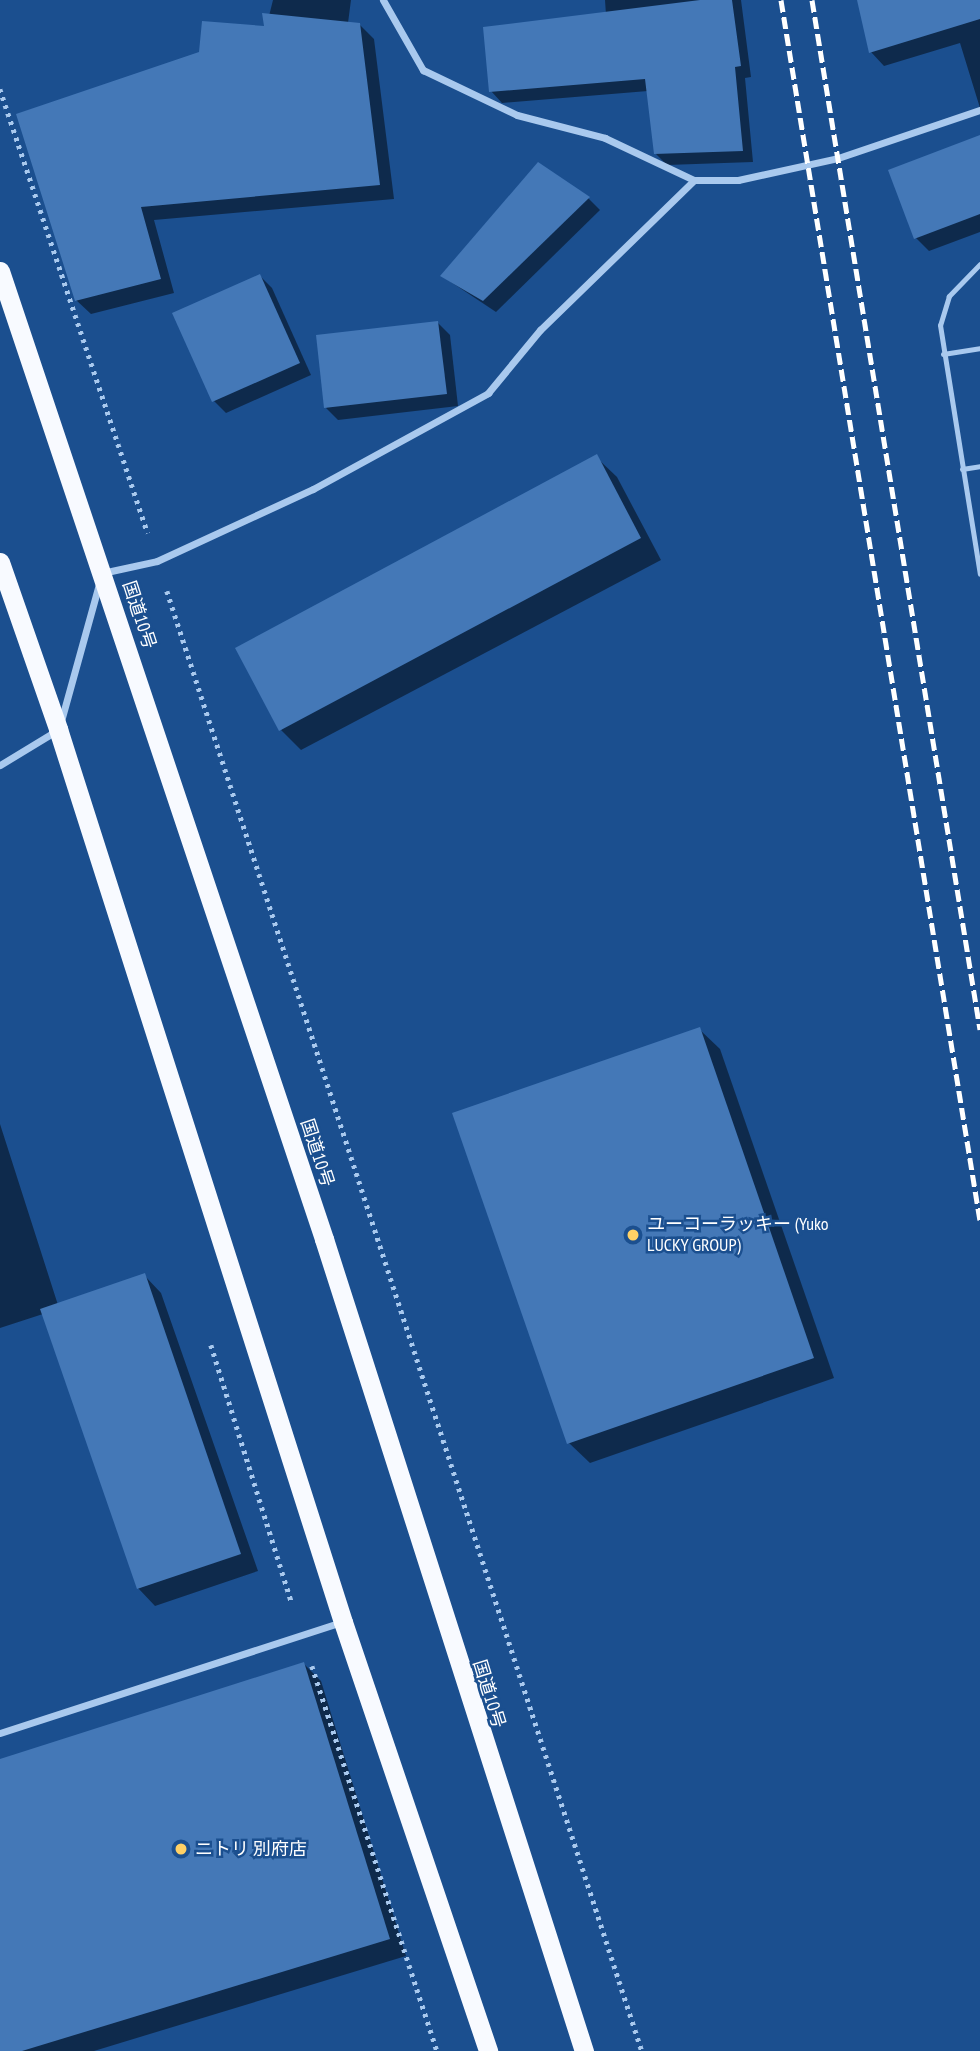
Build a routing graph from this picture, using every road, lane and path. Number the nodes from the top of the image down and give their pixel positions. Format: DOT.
graph roads {
  1 [pos="383,0"];
  2 [pos="0,89"];
  3 [pos="980,110"];
  4 [pos="694,180"];
  5 [pos="980,264"];
  6 [pos="0,271"];
  7 [pos="980,348"];
  8 [pos="943,354"];
  9 [pos="980,466"];
  10 [pos="962,469"];
  11 [pos="157,561"];
  12 [pos="0,562"];
  13 [pos="980,571"];
  14 [pos="102,572"];
  15 [pos="58,729"];
  16 [pos="0,765"];
  17 [pos="343,1622"];
  18 [pos="0,1733"];
  19 [pos="488,2051"];
  20 [pos="584,2051"];
  21 [pos="642,2051"];
  1 -- 4 [label="street"];
  2 -- 11 [label="path"];
  3 -- 4 [label="street"];
  4 -- 11 [label="street"];
  5 -- 8 [label="lane"];
  6 -- 14 [label="highway, 国道10号"];
  7 -- 8 [label="lane"];
  8 -- 10 [label="lane"];
  9 -- 10 [label="lane"];
  10 -- 13 [label="lane"];
  11 -- 14 [label="street"];
  11 -- 21 [label="path"];
  12 -- 15 [label="highway"];
  14 -- 15 [label="street"];
  14 -- 20 [label="highway, 国道10号"];
  15 -- 16 [label="street"];
  15 -- 17 [label="highway"];
  17 -- 18 [label="street"];
  17 -- 19 [label="highway"];
}
